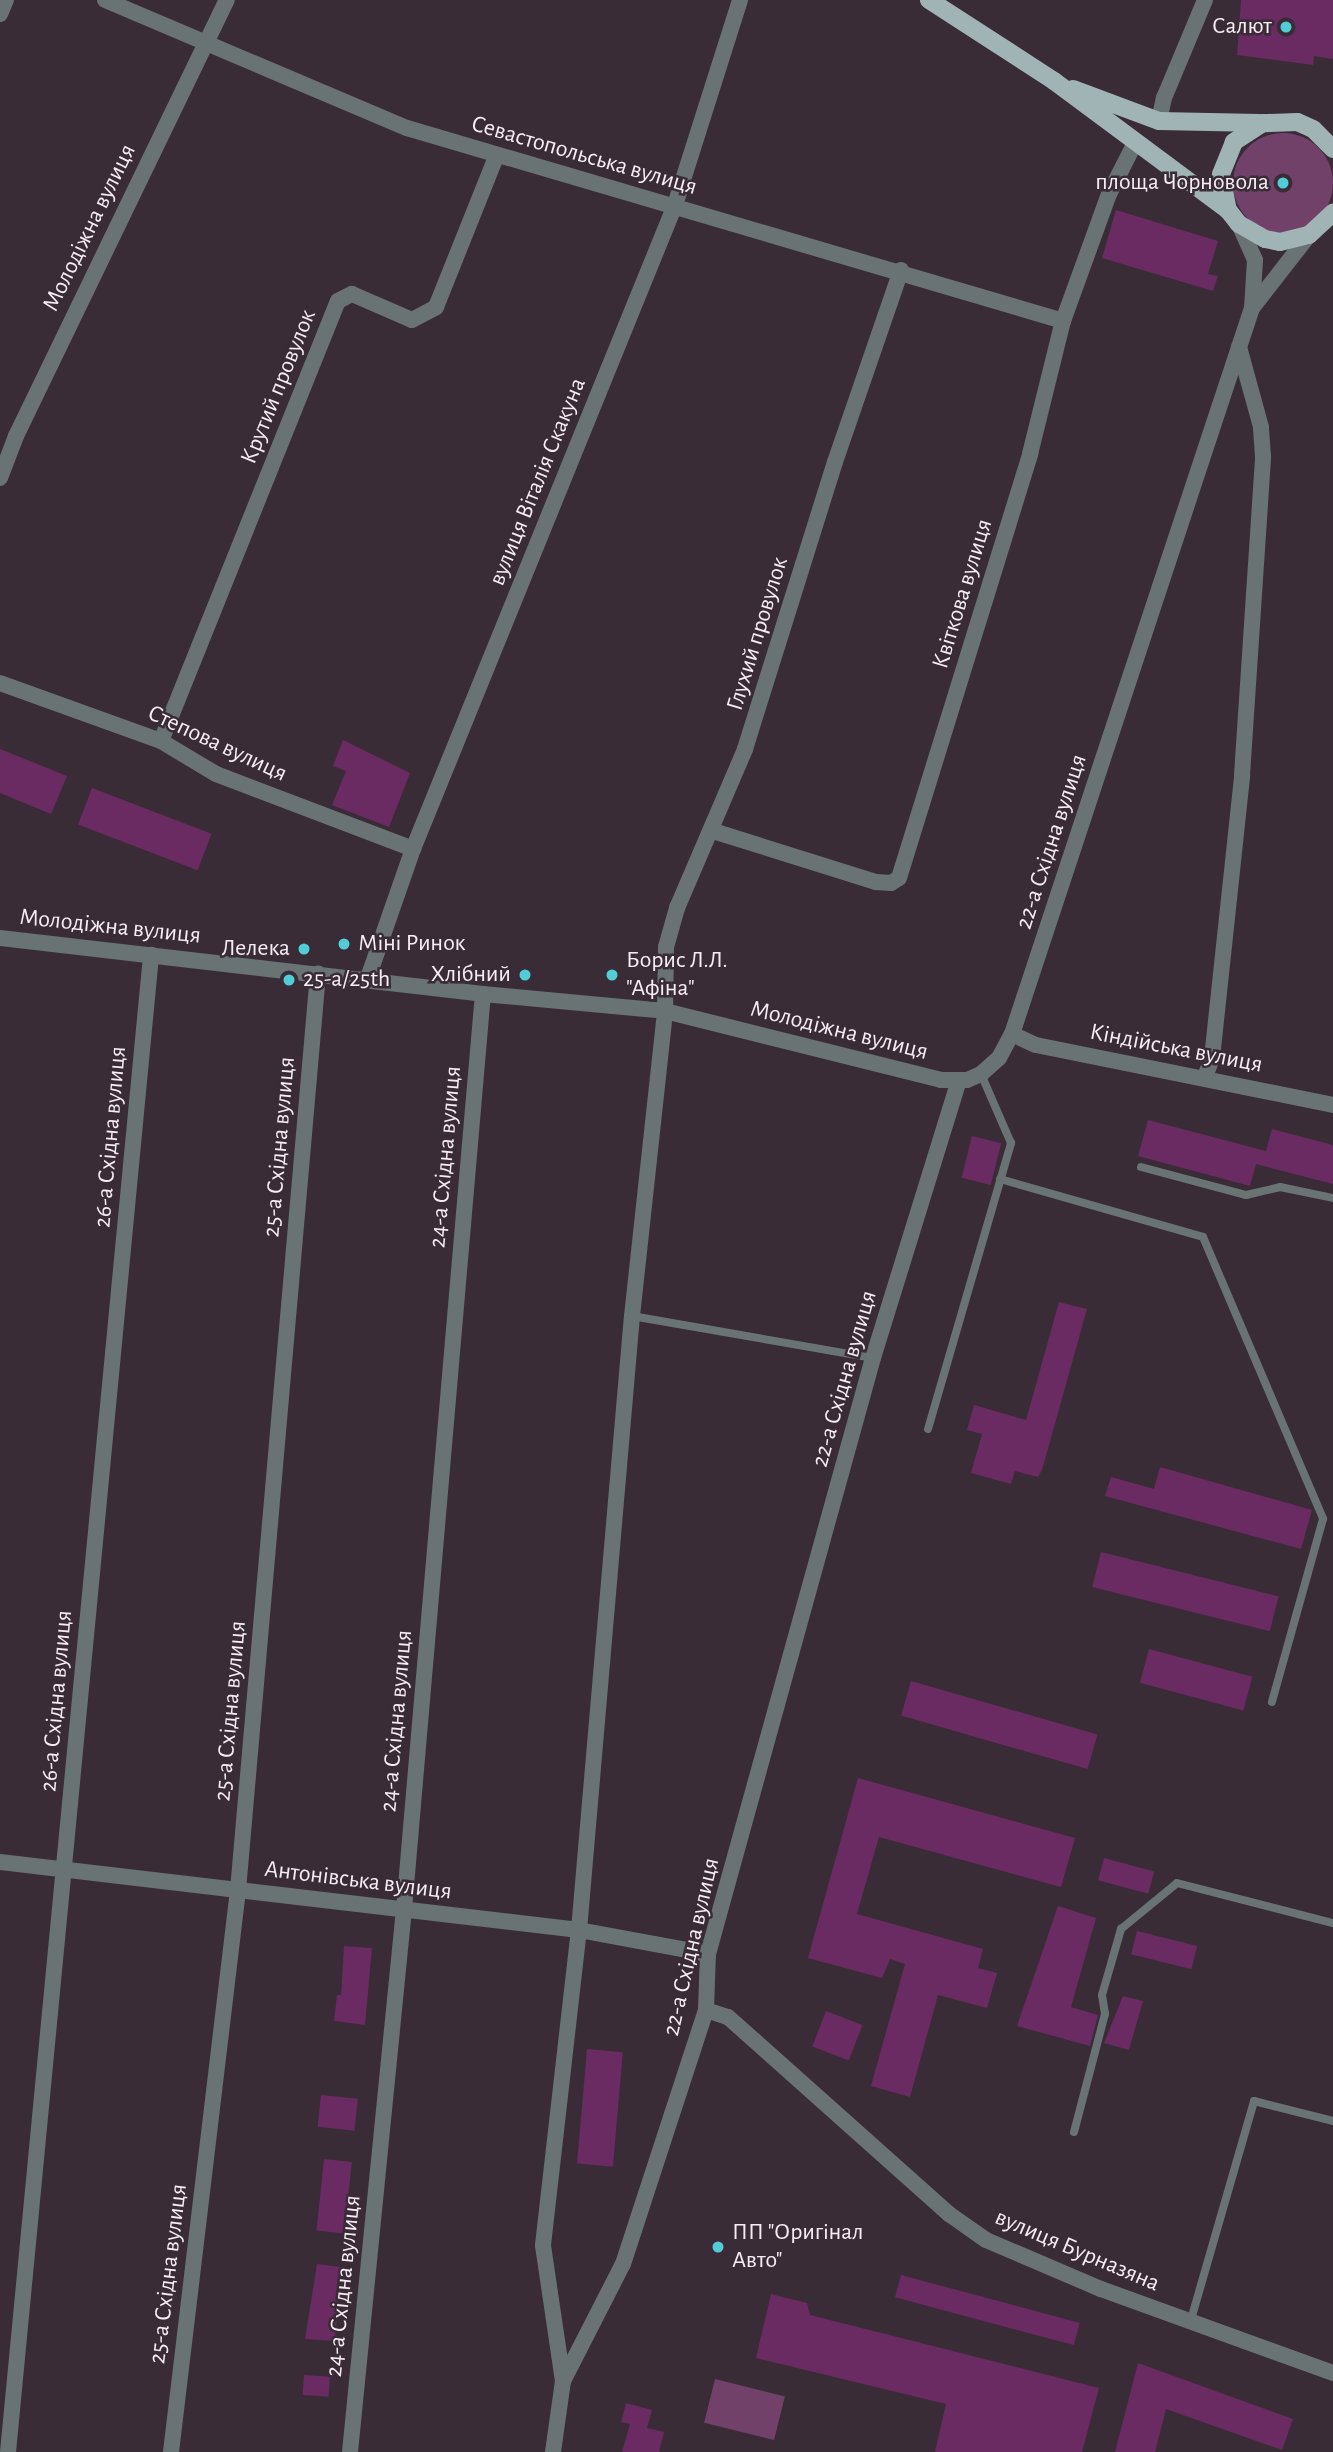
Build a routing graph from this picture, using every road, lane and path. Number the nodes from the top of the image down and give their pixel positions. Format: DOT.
graph roads {
  1 [pos="6,0"];
  2 [pos="105,0"];
  3 [pos="226,0"];
  4 [pos="740,0"];
  5 [pos="929,0"];
  6 [pos="1205,0"];
  7 [pos="0,14"];
  8 [pos="204,44"];
  9 [pos="1054,81"];
  10 [pos="1159,121"];
  11 [pos="1263,122"];
  12 [pos="1136,141"];
  13 [pos="1331,145"];
  14 [pos="496,157"];
  15 [pos="675,205"];
  16 [pos="1233,217"];
  17 [pos="1330,219"];
  18 [pos="1310,235"];
  19 [pos="901,270"];
  20 [pos="1252,308"];
  21 [pos="1063,321"];
  22 [pos="1239,346"];
  23 [pos="0,478"];
  24 [pos="0,683"];
  25 [pos="161,741"];
  26 [pos="713,831"];
  27 [pos="413,849"];
  28 [pos="0,938"];
  29 [pos="151,955"];
  30 [pos="318,973"];
  31 [pos="368,978"];
  32 [pos="483,994"];
  33 [pos="665,1011"];
  34 [pos="1012,1034"];
  35 [pos="981,1074"];
  36 [pos="1205,1077"];
  37 [pos="959,1081"];
  38 [pos="1333,1105"];
  39 [pos="1141,1167"];
  40 [pos="1000,1179"];
  41 [pos="1333,1198"];
  42 [pos="632,1316"];
  43 [pos="873,1358"];
  44 [pos="928,1429"];
  45 [pos="1272,1702"];
  46 [pos="0,1862"];
  47 [pos="63,1869"];
  48 [pos="238,1890"];
  49 [pos="404,1909"];
  50 [pos="1333,1923"];
  51 [pos="579,1930"];
  52 [pos="708,1954"];
  53 [pos="706,2010"];
  54 [pos="1333,2121"];
  55 [pos="1074,2132"];
  56 [pos="1190,2323"];
  57 [pos="1333,2373"];
  58 [pos="563,2381"];
  59 [pos="8,2452"];
  60 [pos="170,2452"];
  61 [pos="350,2452"];
  62 [pos="552,2452"];
  1 -- 7 [label="street"];
  2 -- 8 [label="street, Севастопольська вулиця"];
  3 -- 8 [label="street, Молодіжна вулиця"];
  4 -- 15 [label="street, вулиця Віталія Скакуна"];
  5 -- 9 [label="main road"];
  6 -- 10 [label="street"];
  8 -- 14 [label="street, Севастопольська вулиця"];
  8 -- 23 [label="street, Молодіжна вулиця"];
  9 -- 10 [label="main road"];
  9 -- 12 [label="main road"];
  10 -- 11 [label="main road"];
  11 -- 13 [label="main road"];
  11 -- 16 [label="main road"];
  12 -- 16 [label="main road"];
  12 -- 21 [label="street, Квіткова вулиця"];
  14 -- 15 [label="street, Севастопольська вулиця"];
  14 -- 25 [label="street, Крутий провулок"];
  15 -- 19 [label="street, Севастопольська вулиця"];
  15 -- 27 [label="street, вулиця Віталія Скакуна"];
  16 -- 18 [label="main road"];
  16 -- 20 [label="street"];
  17 -- 18 [label="main road"];
  18 -- 20 [label="street"];
  19 -- 21 [label="street, Севастопольська вулиця"];
  19 -- 26 [label="street, Глухий провулок"];
  20 -- 22 [label="street, 22-а Східна вулиця"];
  21 -- 26 [label="street, Квіткова вулиця"];
  22 -- 34 [label="street, 22-а Східна вулиця"];
  22 -- 36 [label="street"];
  24 -- 25 [label="street, Степова вулиця"];
  25 -- 27 [label="street, Степова вулиця"];
  26 -- 33 [label="street, Глухий провулок"];
  27 -- 31 [label="street, вулиця Віталія Скакуна"];
  28 -- 29 [label="street, Молодіжна вулиця"];
  29 -- 30 [label="street, Молодіжна вулиця"];
  29 -- 47 [label="street, 26-а Східна вулиця"];
  30 -- 31 [label="street, Молодіжна вулиця"];
  30 -- 48 [label="street, 25-а Східна вулиця"];
  31 -- 32 [label="street, Молодіжна вулиця"];
  32 -- 33 [label="street, Молодіжна вулиця"];
  32 -- 49 [label="street, 24-а Східна вулиця"];
  33 -- 37 [label="street, Молодіжна вулиця"];
  33 -- 42 [label="street, Глухий провулок"];
  34 -- 35 [label="street, 22-а Східна вулиця"];
  34 -- 36 [label="street, Кіндійська вулиця"];
  35 -- 37 [label="street"];
  35 -- 40 [label="lane"];
  36 -- 38 [label="street, Кіндійська вулиця"];
  37 -- 43 [label="street, 22-а Східна вулиця"];
  39 -- 41 [label="lane"];
  40 -- 44 [label="lane"];
  40 -- 45 [label="lane"];
  42 -- 43 [label="lane"];
  42 -- 51 [label="street, Глухий провулок"];
  43 -- 52 [label="street, 22-а Східна вулиця"];
  46 -- 47 [label="street, Антонівська вулиця"];
  47 -- 48 [label="street, Антонівська вулиця"];
  47 -- 59 [label="street, 26-а Східна вулиця"];
  48 -- 49 [label="street, Антонівська вулиця"];
  48 -- 60 [label="street, 25-а Східна вулиця"];
  49 -- 51 [label="street, Антонівська вулиця"];
  49 -- 61 [label="street, 24-а Східна вулиця"];
  50 -- 55 [label="lane"];
  51 -- 52 [label="street, Антонівська вулиця"];
  51 -- 58 [label="street, Глухий провулок"];
  52 -- 53 [label="street, 22-а Східна вулиця"];
  53 -- 56 [label="street, вулиця Бурназяна"];
  53 -- 58 [label="street, 22-а Східна вулиця"];
  54 -- 56 [label="lane"];
  56 -- 57 [label="street, вулиця Бурназяна"];
  58 -- 62 [label="street, 22-а Східна вулиця"];
}
